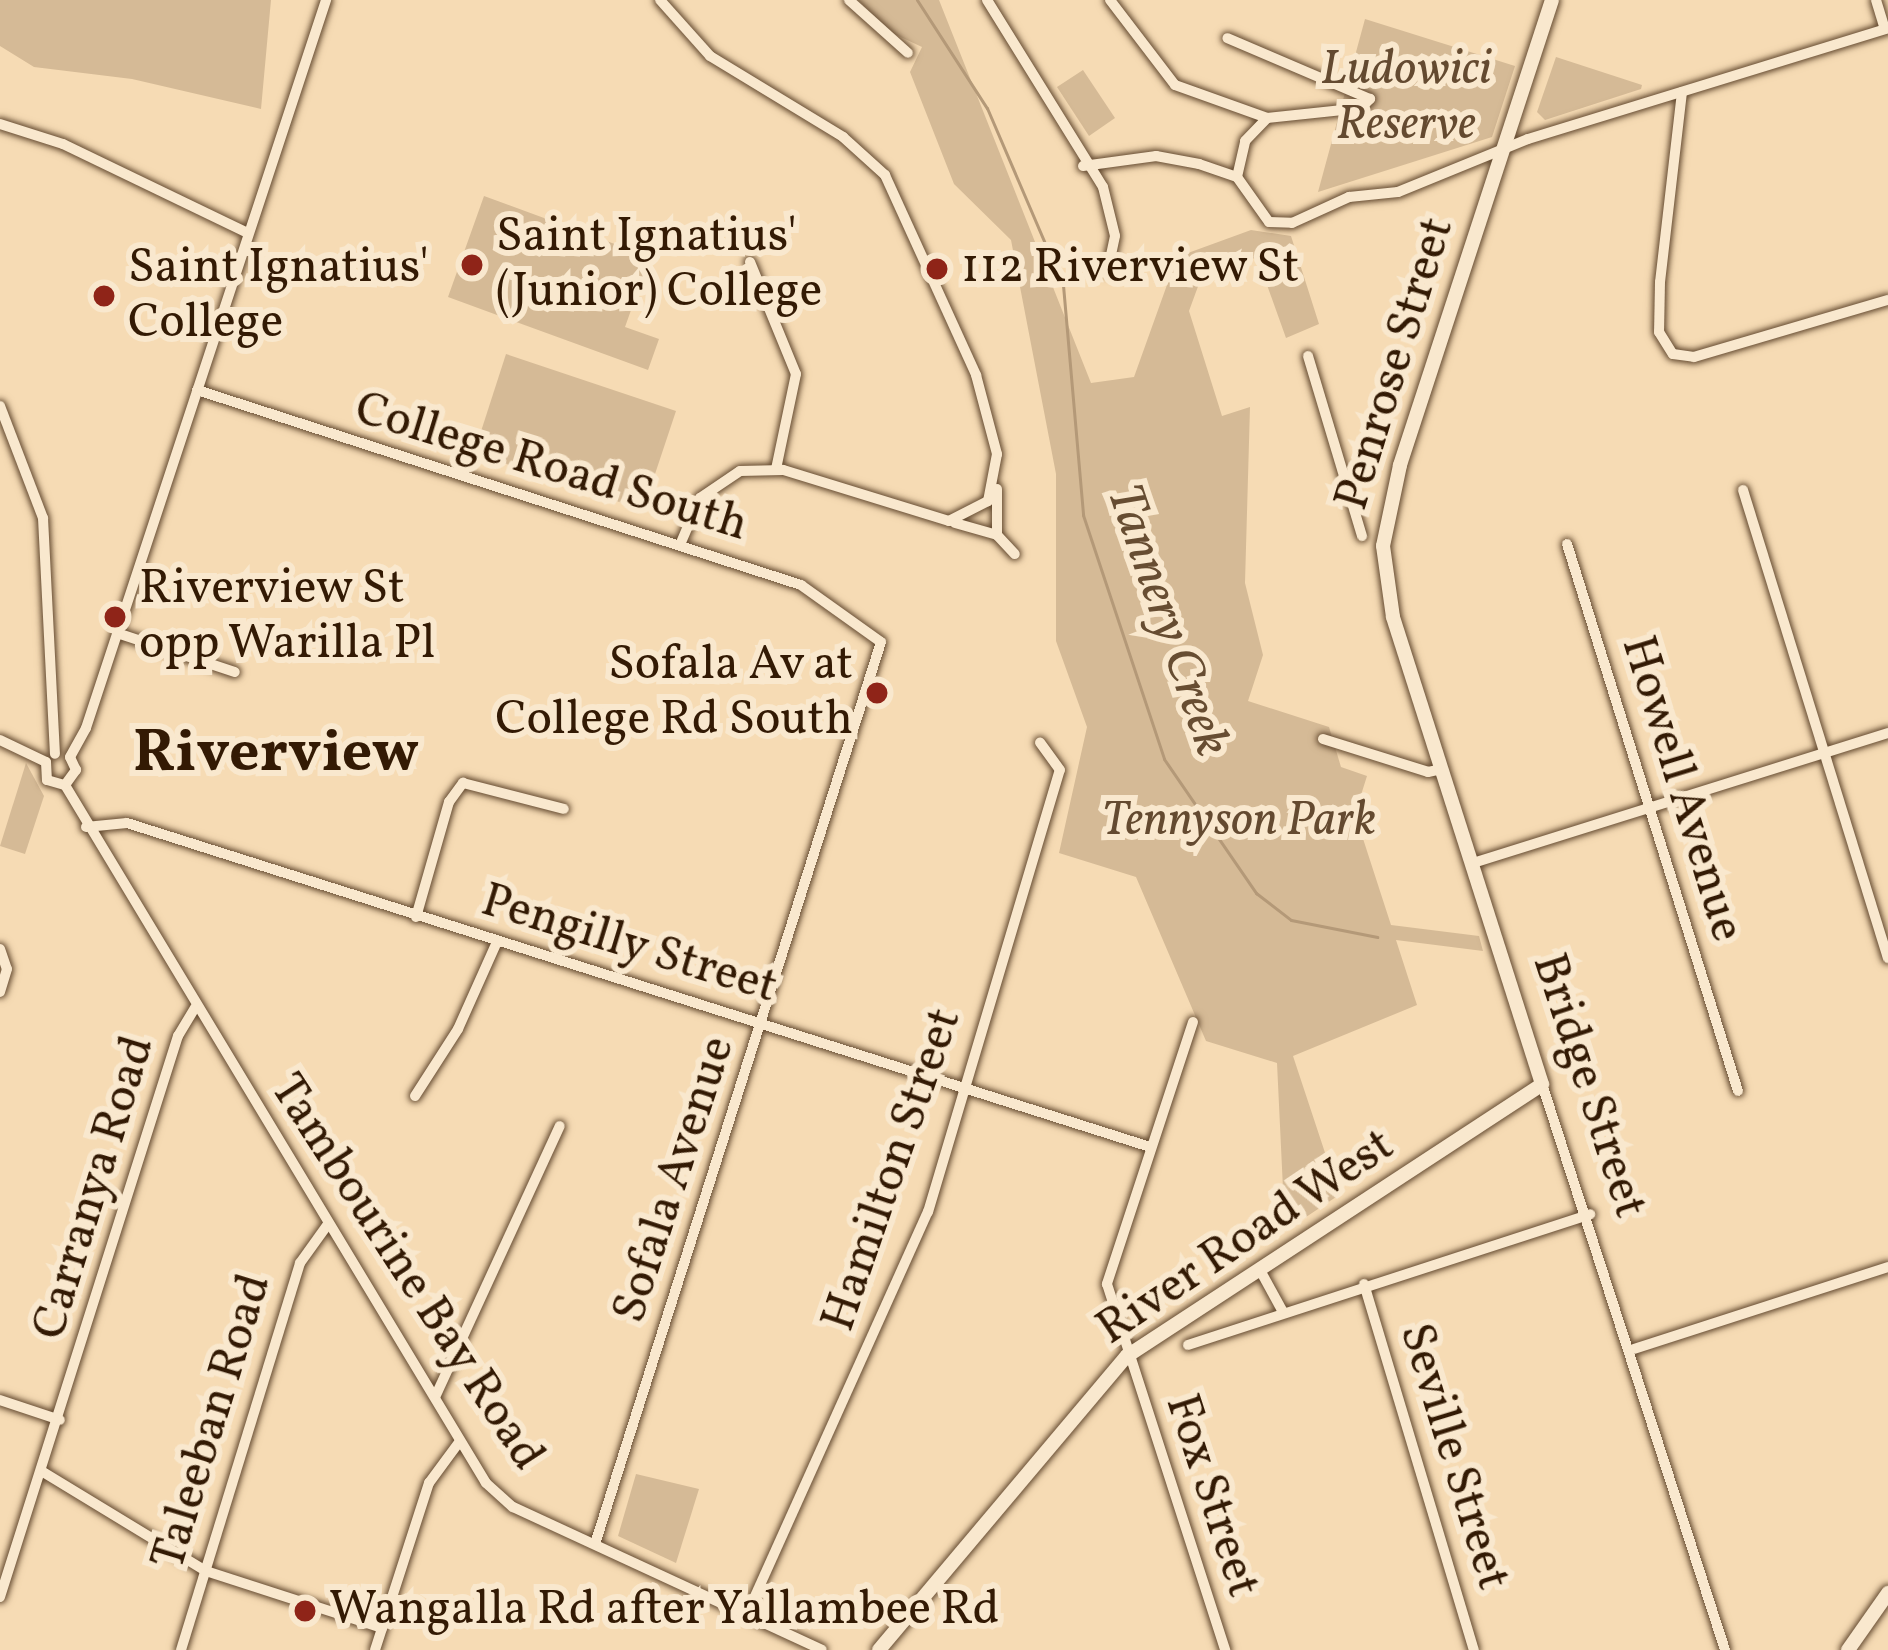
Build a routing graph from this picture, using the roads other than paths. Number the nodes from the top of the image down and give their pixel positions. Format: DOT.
graph roads {
  1 [pos="326,0"];
  2 [pos="659,0"];
  3 [pos="849,0"];
  4 [pos="987,0"];
  5 [pos="1110,0"];
  6 [pos="1552,0"];
  7 [pos="1876,0"];
  8 [pos="1886,28"];
  9 [pos="1227,38"];
  10 [pos="908,53"];
  11 [pos="1682,92"];
  12 [pos="1267,118"];
  13 [pos="0,124"];
  14 [pos="1504,150"];
  15 [pos="1084,166"];
  16 [pos="1237,177"];
  17 [pos="248,233"];
  18 [pos="750,262"];
  19 [pos="1108,270"];
  20 [pos="1888,300"];
  21 [pos="1308,356"];
  22 [pos="197,390"];
  23 [pos="0,406"];
  24 [pos="776,469"];
  25 [pos="997,479"];
  26 [pos="1743,490"];
  27 [pos="949,521"];
  28 [pos="997,535"];
  29 [pos="1362,536"];
  30 [pos="1567,544"];
  31 [pos="680,545"];
  32 [pos="1383,546"];
  33 [pos="1015,554"];
  34 [pos="117,633"];
  35 [pos="875,633"];
  36 [pos="235,672"];
  37 [pos="1888,733"];
  38 [pos="1323,739"];
  39 [pos="0,740"];
  40 [pos="1040,742"];
  41 [pos="1825,753"];
  42 [pos="70,757"];
  43 [pos="51,758"];
  44 [pos="1442,769"];
  45 [pos="65,785"];
  46 [pos="1650,807"];
  47 [pos="564,809"];
  48 [pos="86,827"];
  49 [pos="1472,862"];
  50 [pos="416,916"];
  51 [pos="497,942"];
  52 [pos="0,949"];
  53 [pos="1888,958"];
  54 [pos="0,992"];
  55 [pos="195,1008"];
  56 [pos="1193,1022"];
  57 [pos="764,1025"];
  58 [pos="1542,1084"];
  59 [pos="966,1088"];
  60 [pos="1738,1091"];
  61 [pos="415,1096"];
  62 [pos="560,1126"];
  63 [pos="1150,1147"];
  64 [pos="1590,1214"];
  65 [pos="328,1224"];
  66 [pos="1888,1267"];
  67 [pos="1260,1270"];
  68 [pos="1364,1284"];
  69 [pos="1283,1312"];
  70 [pos="1188,1345"];
  71 [pos="1634,1349"];
  72 [pos="1127,1356"];
  73 [pos="436,1396"];
  74 [pos="0,1400"];
  75 [pos="60,1420"];
  76 [pos="460,1441"];
  77 [pos="43,1472"];
  78 [pos="595,1544"];
  79 [pos="206,1571"];
  80 [pos="1,1588"];
  81 [pos="1888,1592"];
  82 [pos="747,1614"];
  83 [pos="382,1628"];
  84 [pos="181,1650"];
  85 [pos="375,1650"];
  86 [pos="822,1650"];
  87 [pos="879,1650"];
  88 [pos="1225,1650"];
  89 [pos="1474,1650"];
  90 [pos="1725,1650"];
  91 [pos="1848,1650"];
  1 -- 17 [label="street"];
  2 -- 25 [label="street"];
  3 -- 10 [label="street"];
  4 -- 15 [label="street"];
  5 -- 12 [label="street"];
  6 -- 14 [label="main road, Penrose Street"];
  7 -- 8 [label="street"];
  8 -- 11 [label="street"];
  9 -- 12 [label="street"];
  11 -- 14 [label="street"];
  11 -- 20 [label="street"];
  12 -- 16 [label="street"];
  13 -- 17 [label="street"];
  14 -- 16 [label="street"];
  14 -- 32 [label="main road, Penrose Street"];
  15 -- 16 [label="street"];
  15 -- 19 [label="street"];
  17 -- 22 [label="street"];
  18 -- 24 [label="street"];
  21 -- 29 [label="street"];
  22 -- 31 [label="street, College Road South"];
  22 -- 34 [label="street"];
  23 -- 43 [label="street"];
  24 -- 27 [label="street"];
  24 -- 31 [label="street"];
  25 -- 27 [label="street"];
  25 -- 28 [label="street"];
  26 -- 41 [label="street"];
  27 -- 28 [label="street"];
  28 -- 33 [label="street"];
  30 -- 46 [label="street, Howell Avenue"];
  31 -- 35 [label="street, College Road South"];
  32 -- 44 [label="main road, Bridge Street"];
  34 -- 36 [label="street"];
  34 -- 42 [label="street"];
  35 -- 57 [label="street, Sofala Avenue"];
  37 -- 41 [label="street"];
  38 -- 44 [label="street"];
  39 -- 43 [label="street"];
  40 -- 59 [label="street, Hamilton Street"];
  41 -- 46 [label="street"];
  41 -- 53 [label="street"];
  42 -- 43 [label="street"];
  42 -- 45 [label="street"];
  43 -- 45 [label="street, Tambourine Bay Road"];
  44 -- 49 [label="main road, Bridge Street"];
  45 -- 48 [label="street, Tambourine Bay Road"];
  46 -- 49 [label="street"];
  46 -- 60 [label="street, Howell Avenue"];
  47 -- 50 [label="street"];
  48 -- 50 [label="street, Pengilly Street"];
  48 -- 55 [label="street, Tambourine Bay Road"];
  49 -- 58 [label="main road, Bridge Street"];
  50 -- 51 [label="street, Pengilly Street"];
  51 -- 57 [label="street, Pengilly Street"];
  51 -- 61 [label="street"];
  52 -- 54 [label="street"];
  55 -- 65 [label="street, Tambourine Bay Road"];
  55 -- 75 [label="street, Carranya Road"];
  56 -- 63 [label="street, Fox Street"];
  57 -- 59 [label="street, Pengilly Street"];
  57 -- 78 [label="street, Sofala Avenue"];
  58 -- 64 [label="street, Bridge Street"];
  58 -- 67 [label="main road, River Road West"];
  59 -- 63 [label="street, Pengilly Street"];
  59 -- 82 [label="street, Hamilton Street"];
  62 -- 73 [label="street"];
  63 -- 72 [label="street, Fox Street"];
  64 -- 68 [label="street"];
  64 -- 71 [label="street, Bridge Street"];
  65 -- 73 [label="street, Tambourine Bay Road"];
  65 -- 79 [label="street, Taleeban Road"];
  66 -- 71 [label="street"];
  67 -- 69 [label="street"];
  67 -- 72 [label="main road, River Road West"];
  68 -- 69 [label="street"];
  68 -- 89 [label="street, Seville Street"];
  69 -- 70 [label="street"];
  71 -- 90 [label="street, Bridge Street"];
  72 -- 87 [label="main road, River Road West"];
  72 -- 88 [label="street, Fox Street"];
  73 -- 76 [label="street, Tambourine Bay Road"];
  74 -- 75 [label="street"];
  75 -- 77 [label="street, Carranya Road"];
  76 -- 78 [label="street, Tambourine Bay Road"];
  76 -- 83 [label="street"];
  77 -- 79 [label="street"];
  77 -- 80 [label="street, Carranya Road"];
  78 -- 82 [label="street, Tambourine Bay Road"];
  79 -- 83 [label="street"];
  79 -- 84 [label="street, Taleeban Road"];
  81 -- 91 [label="main road"];
  82 -- 86 [label="street, Tambourine Bay Road"];
  83 -- 85 [label="street"];
}
